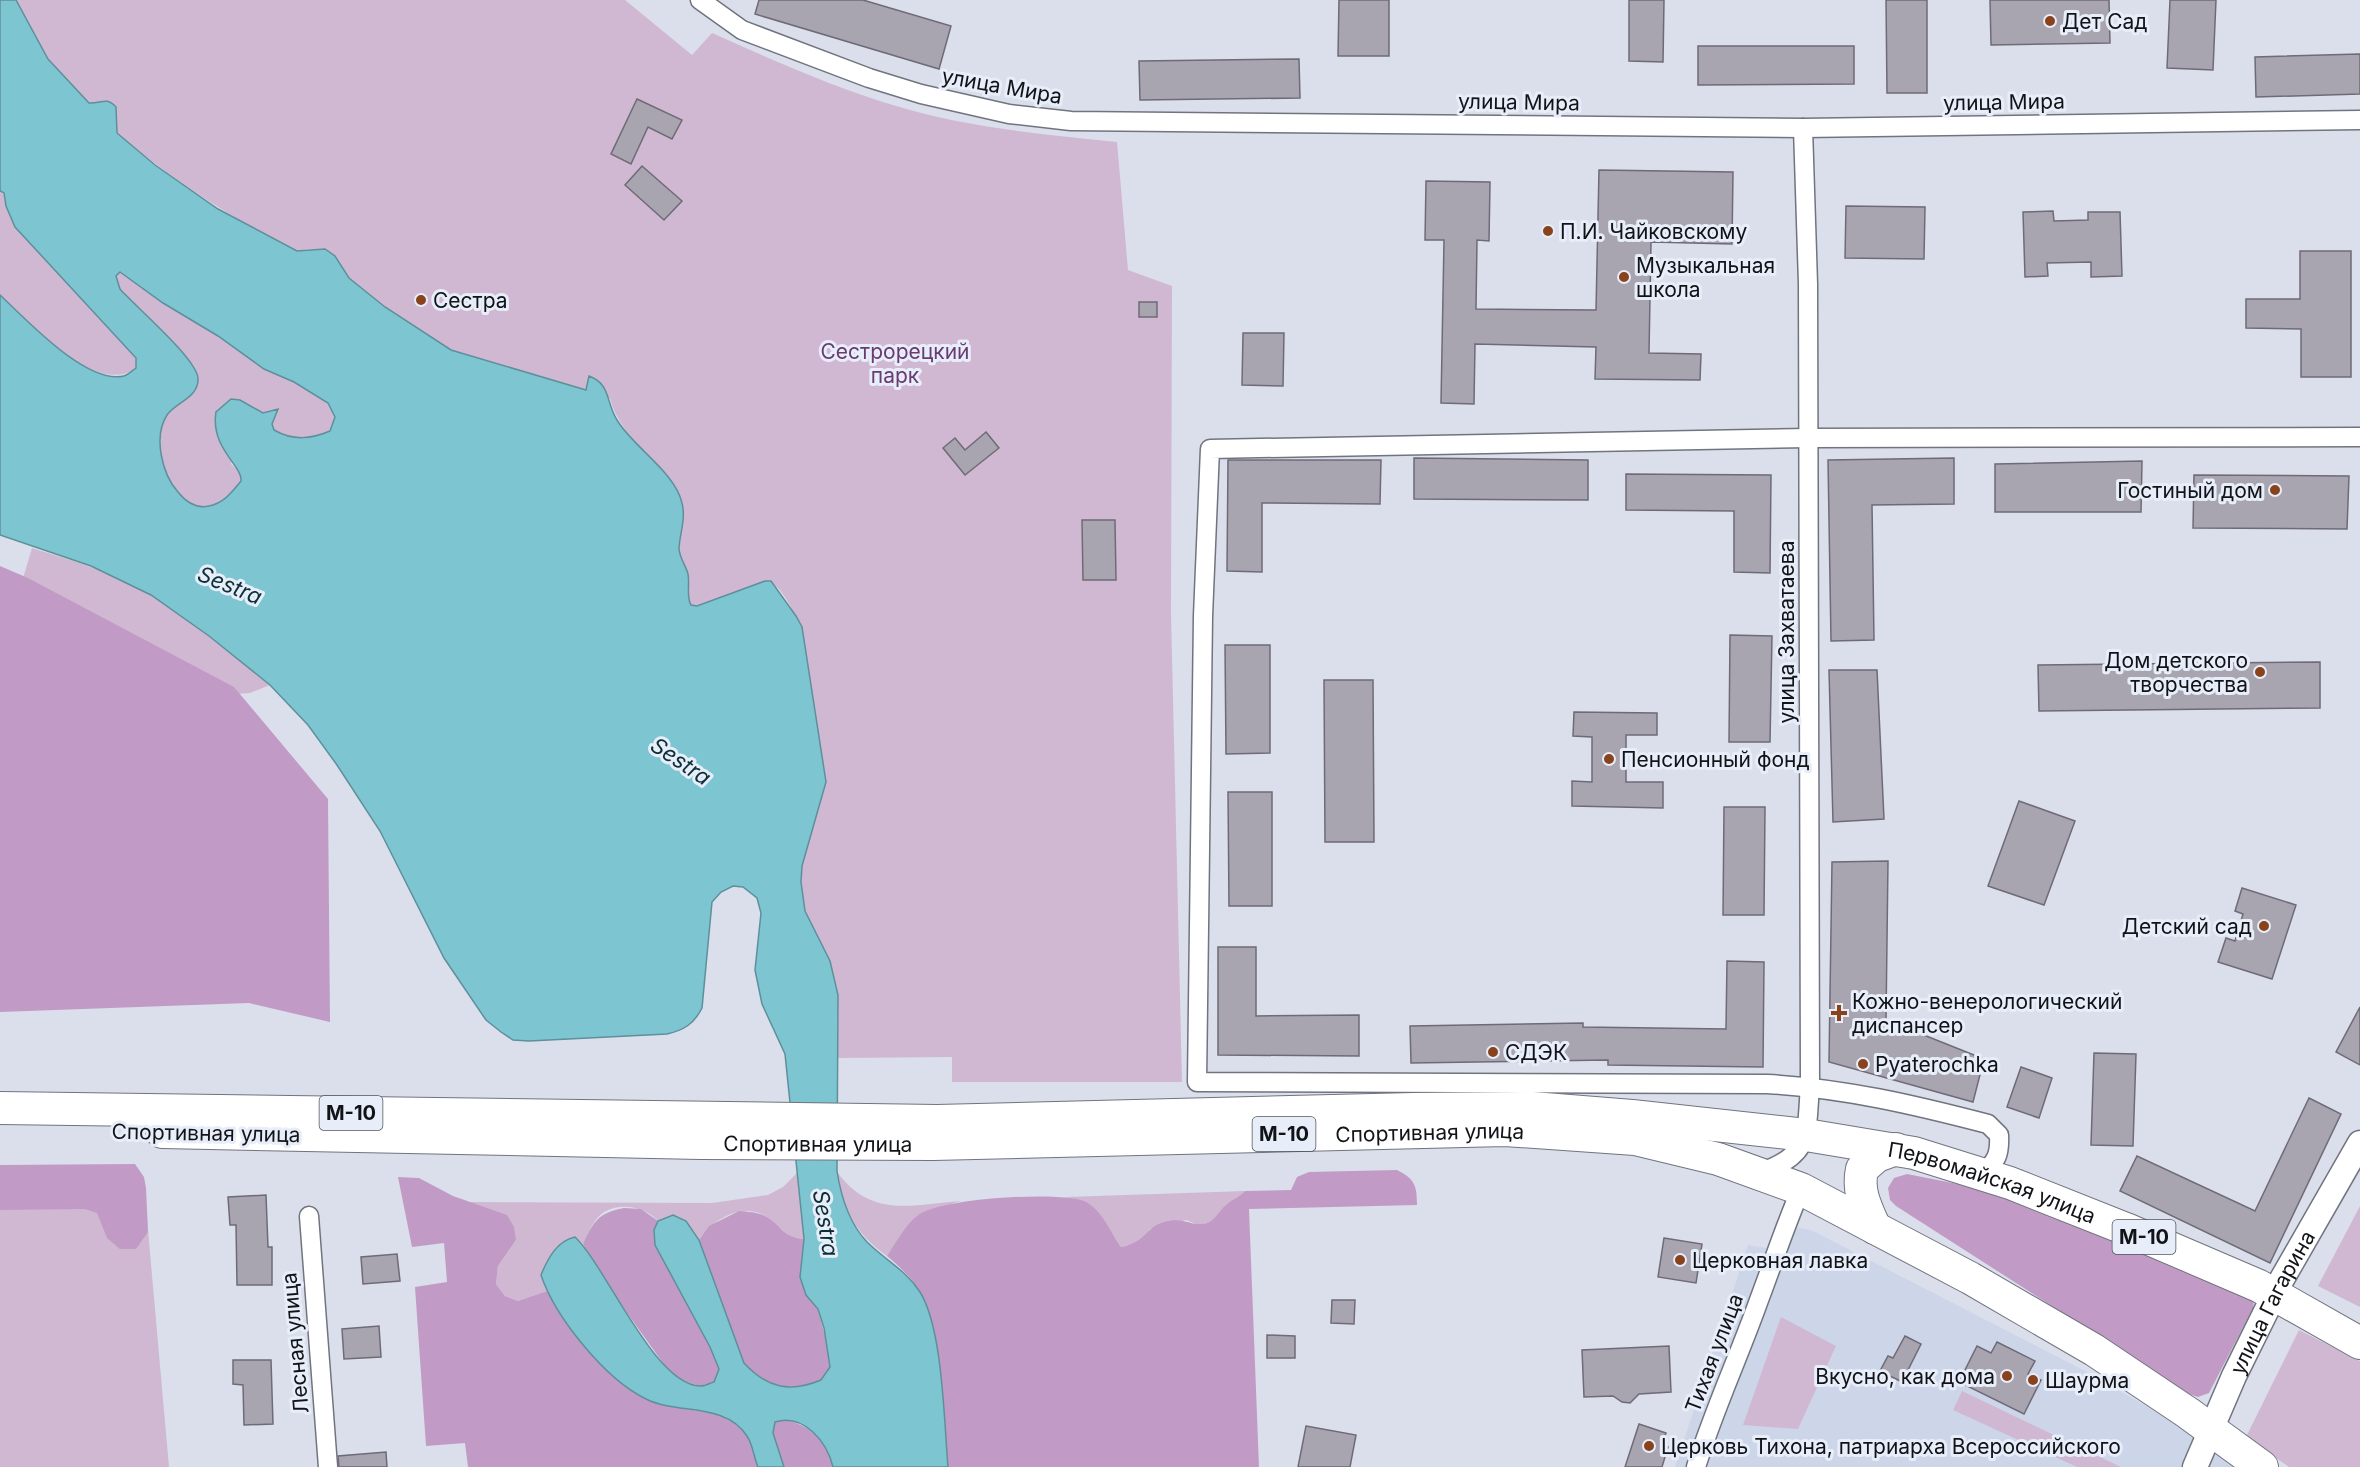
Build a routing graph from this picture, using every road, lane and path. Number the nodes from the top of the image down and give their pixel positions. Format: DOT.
graph roads {
  1 [pos="700,0"];
  2 [pos="2360,120"];
  3 [pos="1803,128"];
  4 [pos="2360,437"];
  5 [pos="1808,438"];
  6 [pos="1810,1086"];
  7 [pos="0,1108"];
  8 [pos="1634,1128"];
  9 [pos="0,1130"];
  10 [pos="701,1131"];
  11 [pos="1806,1135"];
  12 [pos="2360,1143"];
  13 [pos="1896,1149"];
  14 [pos="1759,1173"];
  15 [pos="1981,1174"];
  16 [pos="1801,1189"];
  17 [pos="309,1216"];
  18 [pos="1875,1228"];
  19 [pos="2274,1296"];
  20 [pos="2360,1343"];
  21 [pos="2211,1430"];
  22 [pos="328,1467"];
  23 [pos="1696,1467"];
  24 [pos="2195,1467"];
  25 [pos="2262,1467"];
  1 -- 3 [label="street, улица Мира"];
  2 -- 3 [label="street, улица Мира"];
  3 -- 5 [label="street, улица Захватаева"];
  4 -- 5 [label="street"];
  5 -- 6 [label="street, улица Захватаева"];
  5 -- 6 [label="street"];
  6 -- 11 [label="street, улица Захватаева"];
  6 -- 15 [label="street"];
  7 -- 10 [label="highway, Спортивная улица / М-10"];
  8 -- 10 [label="highway, Спортивная улица / М-10"];
  8 -- 11 [label="highway, Первомайская улица / М-10"];
  8 -- 14 [label="highway, М-10"];
  9 -- 10 [label="highway, Спортивная улица / М-10"];
  11 -- 13 [label="highway, Первомайская улица / М-10"];
  11 -- 14 [label="street"];
  12 -- 19 [label="street, улица Гагарина"];
  13 -- 15 [label="highway, Первомайская улица / М-10"];
  13 -- 18 [label="highway"];
  14 -- 16 [label="highway, М-10"];
  15 -- 19 [label="highway, Первомайская улица / М-10"];
  16 -- 18 [label="highway, М-10"];
  16 -- 23 [label="street, Тихая улица"];
  17 -- 22 [label="street, Лесная улица"];
  18 -- 21 [label="highway, М-10"];
  19 -- 20 [label="highway, Первомайская улица / М-10"];
  19 -- 21 [label="street, улица Гагарина"];
  21 -- 24 [label="street, улица Гагарина"];
  21 -- 25 [label="highway, М-10"];
}
